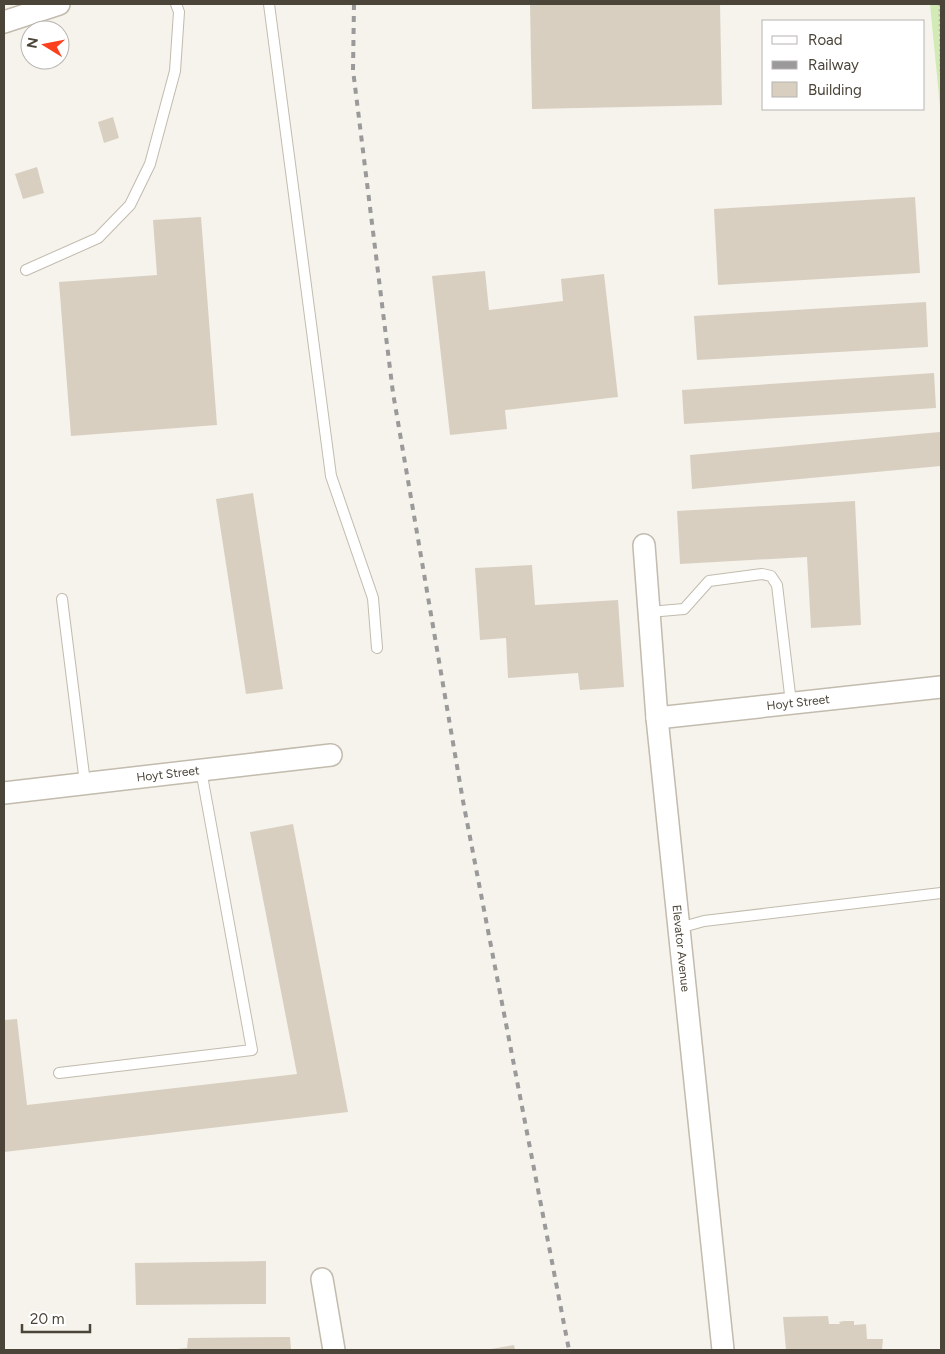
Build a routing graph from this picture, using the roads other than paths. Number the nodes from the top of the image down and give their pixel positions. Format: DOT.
graph roads {
  1 [pos="59,4"];
  2 [pos="176,4"];
  3 [pos="269,4"];
  4 [pos="4,22"];
  5 [pos="26,270"];
  6 [pos="644,545"];
  7 [pos="62,600"];
  8 [pos="649,612"];
  9 [pos="377,648"];
  10 [pos="941,687"];
  11 [pos="791,703"];
  12 [pos="656,718"];
  13 [pos="331,756"];
  14 [pos="201,770"];
  15 [pos="85,784"];
  16 [pos="4,793"];
  17 [pos="941,894"];
  18 [pos="679,928"];
  19 [pos="59,1072"];
  20 [pos="322,1280"];
  21 [pos="334,1350"];
  22 [pos="723,1350"];
  1 -- 4 [label="street"];
  2 -- 5 [label="lane"];
  3 -- 9 [label="lane"];
  6 -- 8 [label="street, Elevator Avenue"];
  7 -- 15 [label="lane"];
  8 -- 11 [label="lane"];
  8 -- 12 [label="street, Elevator Avenue"];
  10 -- 11 [label="street, Hoyt Street"];
  11 -- 12 [label="street, Hoyt Street"];
  12 -- 18 [label="street, Elevator Avenue"];
  13 -- 14 [label="street, Hoyt Street"];
  14 -- 15 [label="street, Hoyt Street"];
  14 -- 19 [label="lane"];
  15 -- 16 [label="street, Hoyt Street"];
  17 -- 18 [label="lane"];
  18 -- 22 [label="street, Elevator Avenue"];
  20 -- 21 [label="street"];
}
